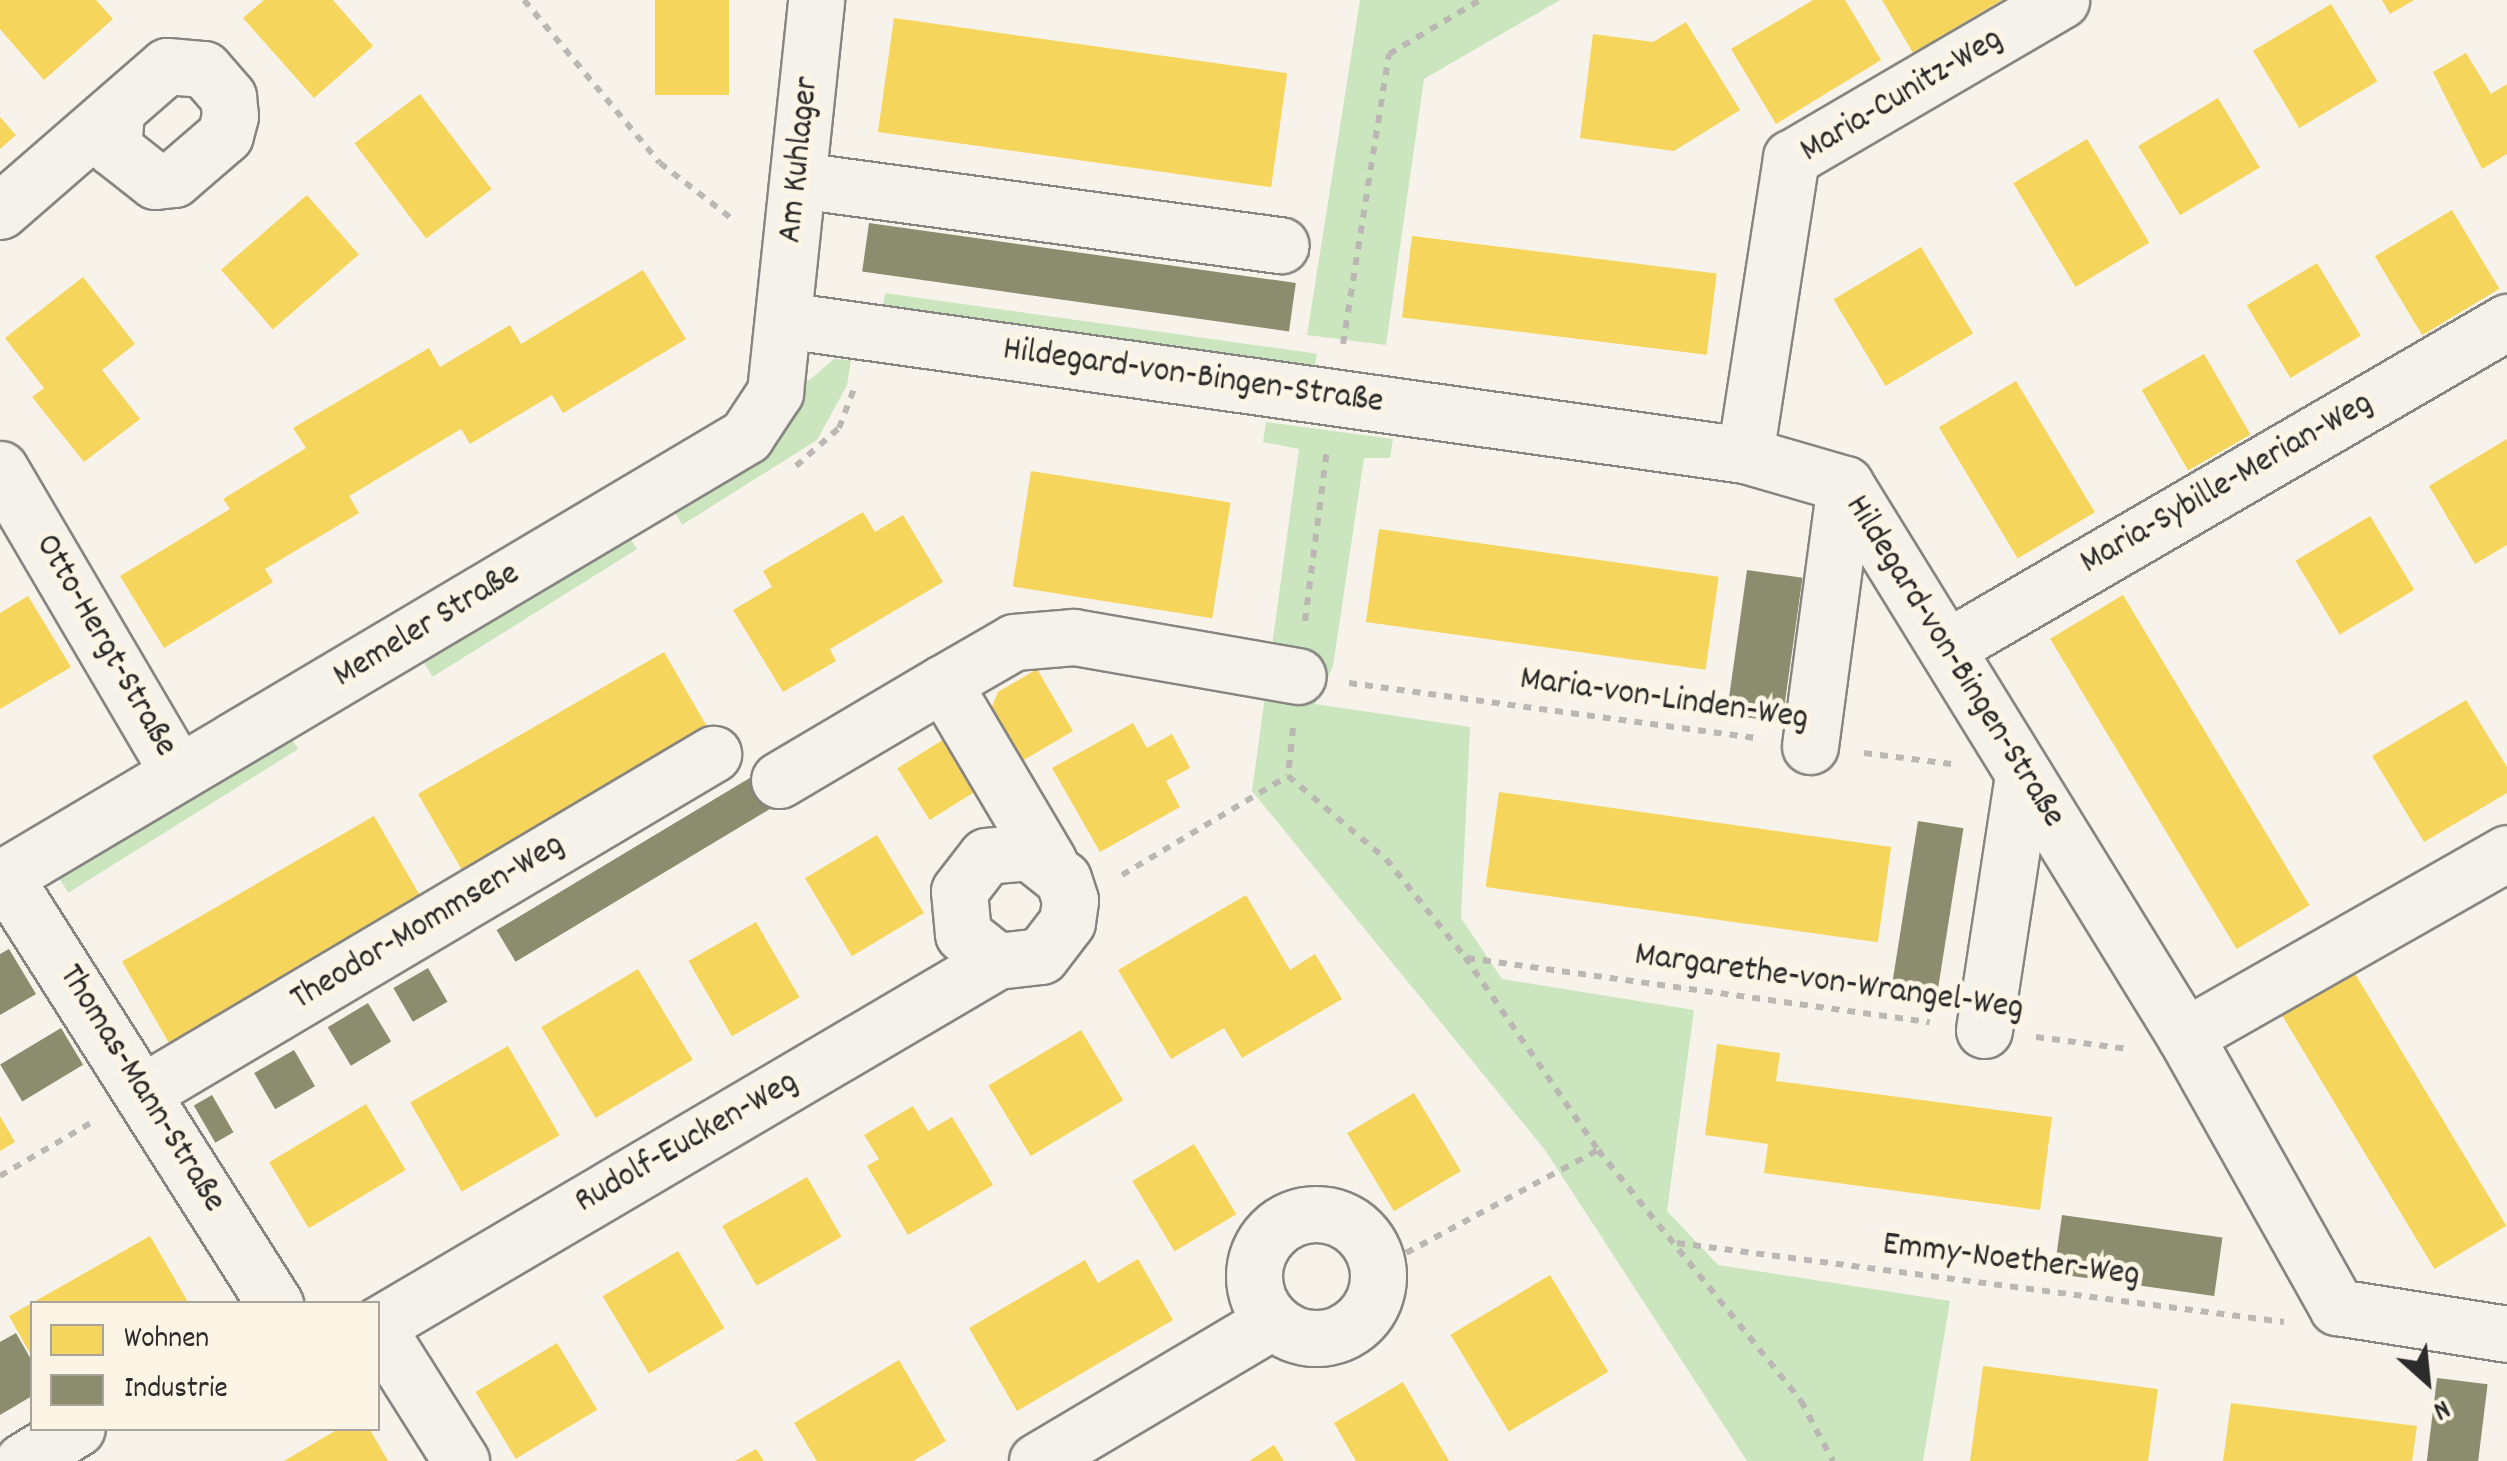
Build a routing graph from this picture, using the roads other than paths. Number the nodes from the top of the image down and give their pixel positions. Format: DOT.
graph roads {
  1 [pos="816,0"];
  2 [pos="2061,0"];
  3 [pos="116,111"];
  4 [pos="798,180"];
  5 [pos="0,211"];
  6 [pos="1281,245"];
  7 [pos="784,320"];
  8 [pos="2507,322"];
  9 [pos="1745,455"];
  10 [pos="0,469"];
  11 [pos="1845,484"];
  12 [pos="1948,646"];
  13 [pos="1298,676"];
  14 [pos="943,684"];
  15 [pos="1810,746"];
  16 [pos="713,754"];
  17 [pos="178,773"];
  18 [pos="2023,774"];
  19 [pos="780,780"];
  20 [pos="2507,853"];
  21 [pos="2,877"];
  22 [pos="1059,881"];
  23 [pos="997,961"];
  24 [pos="1984,1030"];
  25 [pos="2185,1036"];
  26 [pos="143,1092"];
  27 [pos="273,1301"];
  28 [pos="1273,1321"];
  29 [pos="380,1326"];
  30 [pos="380,1330"];
  31 [pos="2507,1334"];
  32 [pos="72,1431"];
  33 [pos="24,1461"];
  34 [pos="460,1461"];
  35 [pos="1036,1461"];
  1 -- 4 [label="street, Am Kuhlager"];
  2 -- 9 [label="street, Maria-Cunitz-Weg"];
  3 -- 5 [label="street"];
  4 -- 6 [label="street"];
  4 -- 7 [label="street, Am Kuhlager"];
  7 -- 9 [label="street, Hildegard-von-Bingen-Straße"];
  7 -- 17 [label="street, Memeler Straße"];
  8 -- 12 [label="street, Maria-Sybille-Merian-Weg"];
  9 -- 11 [label="street, Hildegard-von-Bingen-Straße"];
  10 -- 17 [label="street, Otto-Hergt-Straße"];
  11 -- 12 [label="street, Hildegard-von-Bingen-Straße"];
  11 -- 15 [label="street"];
  12 -- 18 [label="street, Hildegard-von-Bingen-Straße"];
  13 -- 14 [label="street"];
  14 -- 19 [label="street"];
  14 -- 22 [label="street"];
  16 -- 26 [label="street, Theodor-Mommsen-Weg"];
  17 -- 21 [label="street, Memeler Straße"];
  18 -- 24 [label="street"];
  18 -- 25 [label="street, Hildegard-von-Bingen-Straße"];
  20 -- 25 [label="street"];
  21 -- 26 [label="street, Thomas-Mann-Straße"];
  22 -- 23 [label="street, Rudolf-Eucken-Weg"];
  22 -- 23 [label="street"];
  23 -- 29 [label="street, Rudolf-Eucken-Weg"];
  25 -- 31 [label="street, Hildegard-von-Bingen-Straße"];
  26 -- 27 [label="street, Thomas-Mann-Straße"];
  28 -- 28 [label="street"];
  28 -- 35 [label="street"];
  30 -- 34 [label="street"];
  32 -- 33 [label="street"];
}
